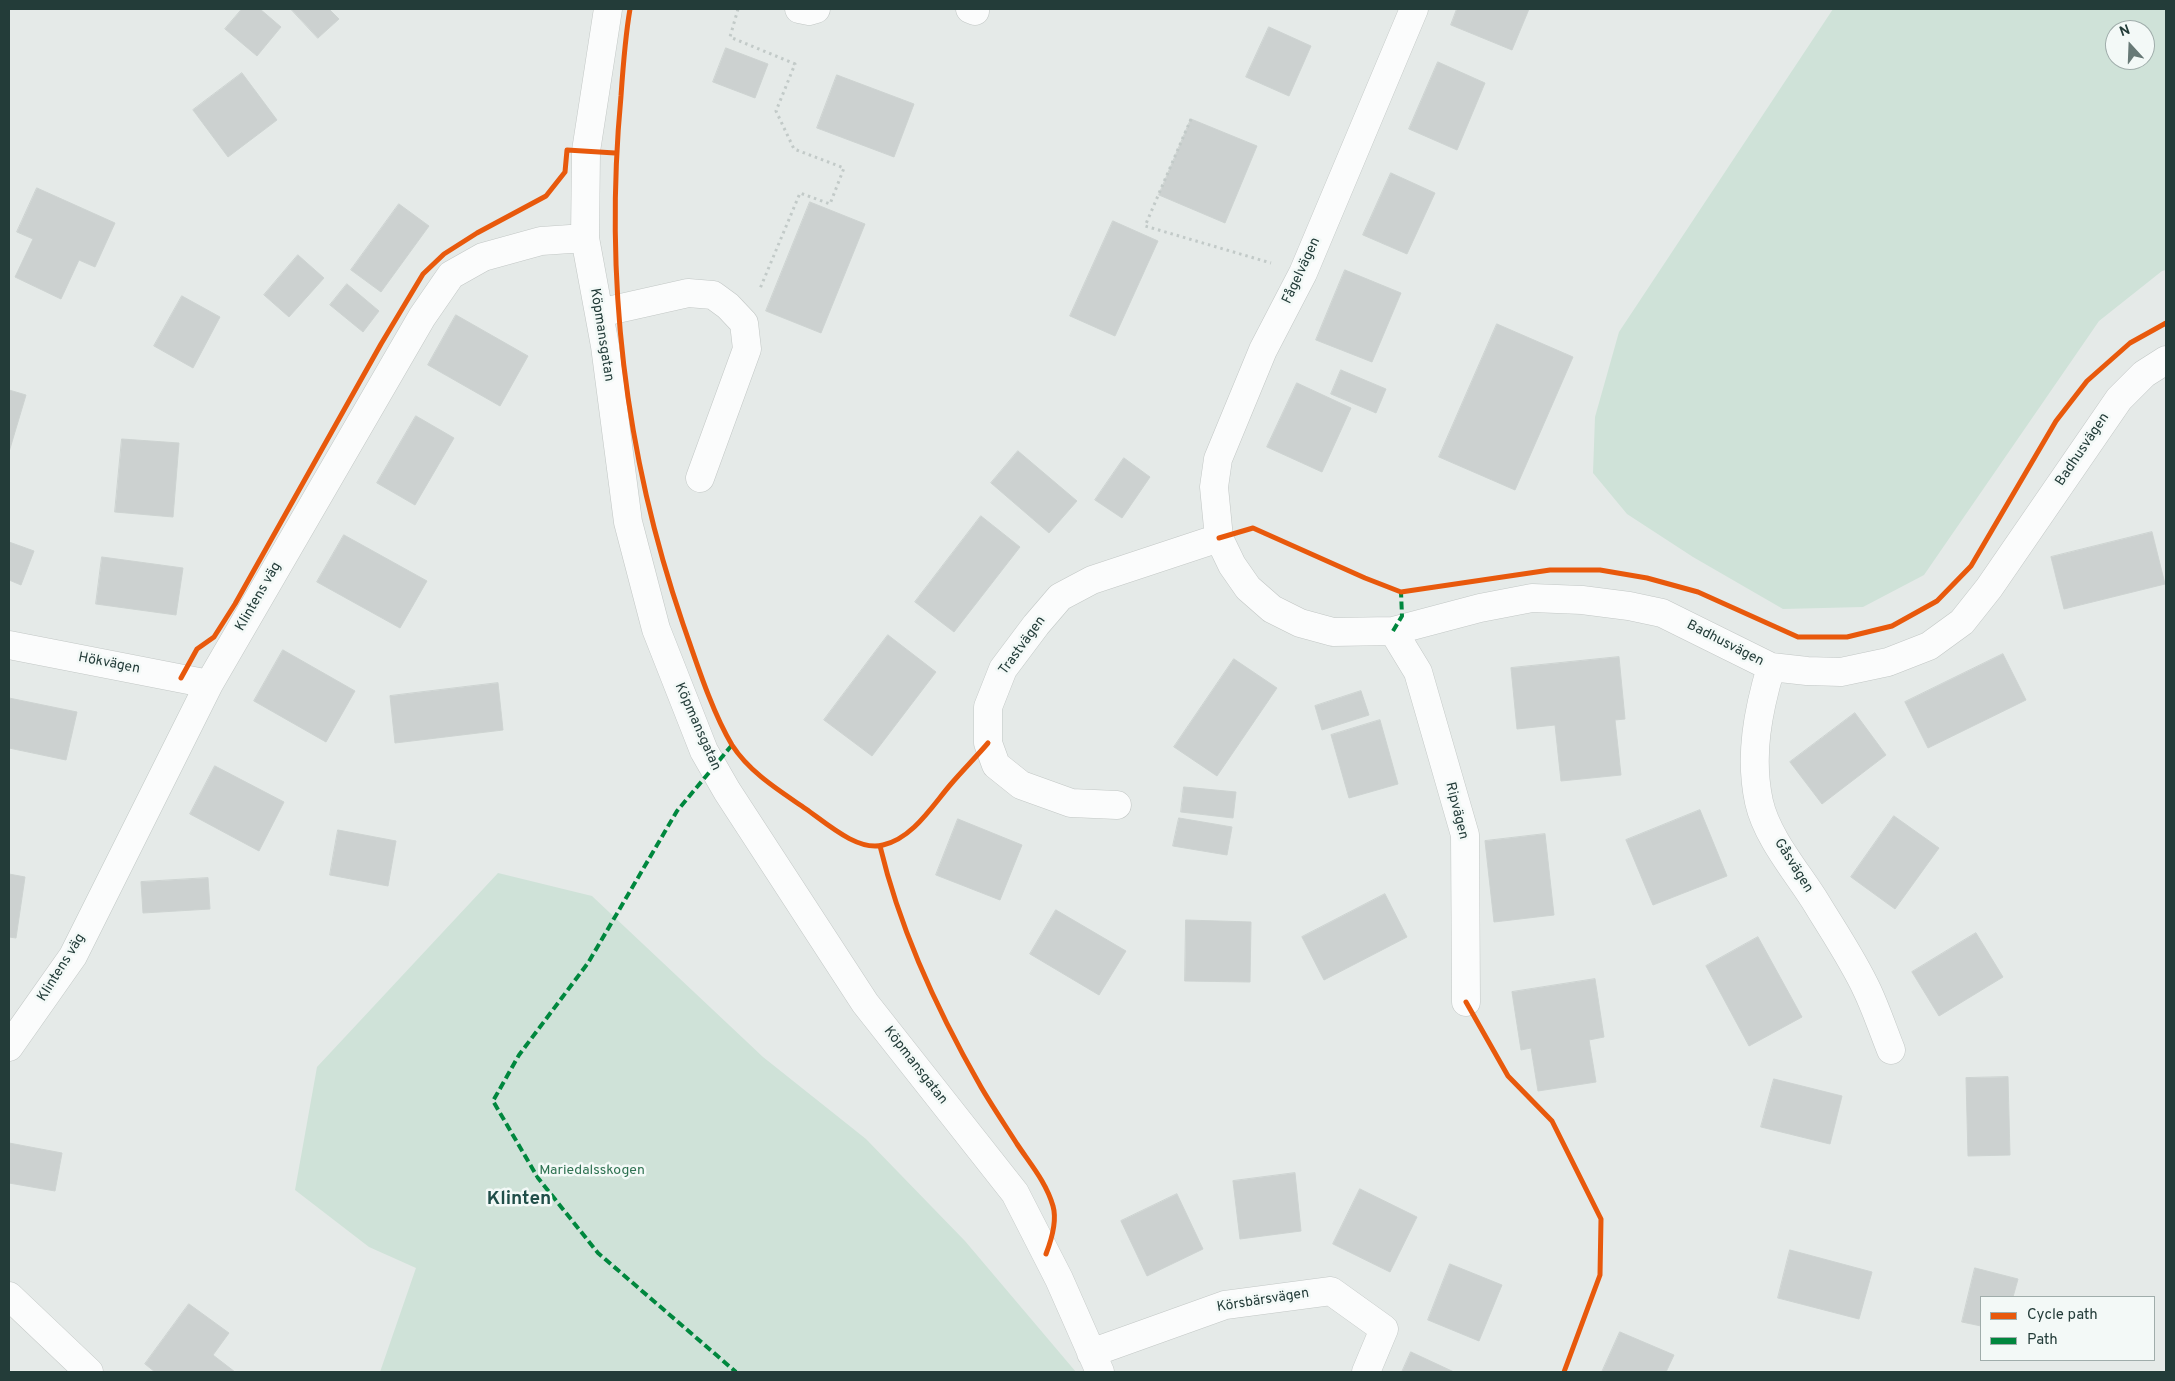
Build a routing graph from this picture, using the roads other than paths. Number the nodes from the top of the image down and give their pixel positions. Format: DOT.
graph roads {
  1 [pos="608,9"];
  2 [pos="800,9"];
  3 [pos="816,9"];
  4 [pos="1414,9"];
  5 [pos="585,238"];
  6 [pos="598,313"];
  7 [pos="2166,360"];
  8 [pos="700,478"];
  9 [pos="1219,538"];
  10 [pos="1393,631"];
  11 [pos="9,645"];
  12 [pos="1771,667"];
  13 [pos="209,684"];
  14 [pos="1117,805"];
  15 [pos="1466,1002"];
  16 [pos="9,1047"];
  17 [pos="1891,1050"];
  18 [pos="9,1296"];
  19 [pos="1096,1363"];
  20 [pos="89,1372"];
  21 [pos="1366,1372"];
  1 -- 5 [label="street, Köpmansgatan"];
  2 -- 3 [label="street"];
  4 -- 9 [label="street, Fågelvägen"];
  5 -- 6 [label="street, Köpmansgatan"];
  5 -- 13 [label="street, Klintens väg"];
  6 -- 8 [label="street"];
  6 -- 19 [label="street, Köpmansgatan"];
  7 -- 12 [label="street, Badhusvägen"];
  9 -- 10 [label="street, Badhusvägen"];
  9 -- 14 [label="street, Trastvägen"];
  10 -- 12 [label="street, Badhusvägen"];
  10 -- 15 [label="street, Ripvägen"];
  11 -- 13 [label="street, Hökvägen"];
  12 -- 17 [label="street, Gåsvägen"];
  13 -- 16 [label="street, Klintens väg"];
  18 -- 20 [label="street"];
  19 -- 21 [label="street, Körsbärsvägen"];
}
